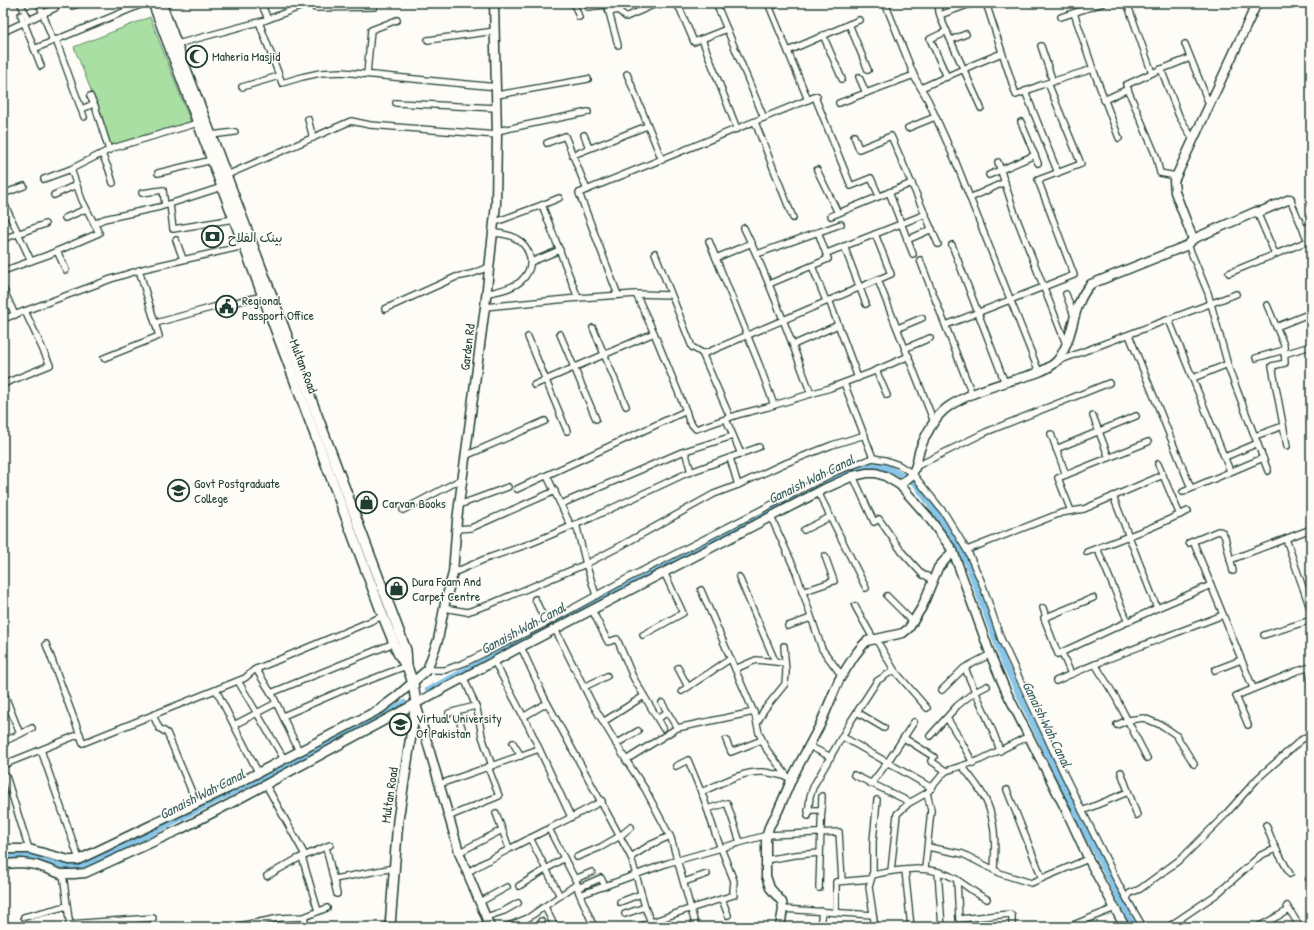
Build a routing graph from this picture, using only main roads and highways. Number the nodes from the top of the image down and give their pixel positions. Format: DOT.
graph roads {
  1 [pos="153,3"];
  2 [pos="161,3"];
  3 [pos="407,668"];
  4 [pos="390,927"];
  1 -- 3 [label="main road, Multan Road"];
  2 -- 3 [label="main road, Multan Road"];
  3 -- 4 [label="main road, Multan Road"];
}
